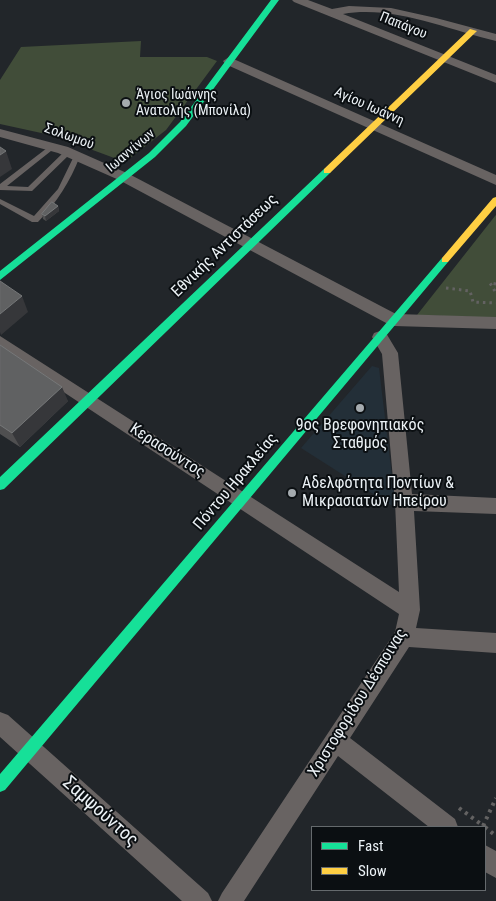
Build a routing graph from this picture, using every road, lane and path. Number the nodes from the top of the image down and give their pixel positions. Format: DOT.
graph roads {
  1 [pos="274,0"];
  2 [pos="298,0"];
  3 [pos="331,13"];
  4 [pos="473,31"];
  5 [pos="496,38"];
  6 [pos="444,59"];
  7 [pos="229,62"];
  8 [pos="496,80"];
  9 [pos="374,126"];
  10 [pos="0,133"];
  11 [pos="53,147"];
  12 [pos="73,154"];
  13 [pos="124,177"];
  14 [pos="496,180"];
  15 [pos="0,188"];
  16 [pos="496,200"];
  17 [pos="0,201"];
  18 [pos="251,244"];
  19 [pos="0,276"];
  20 [pos="425,284"];
  21 [pos="496,284"];
  22 [pos="496,293"];
  23 [pos="496,303"];
  24 [pos="394,320"];
  25 [pos="496,323"];
  26 [pos="380,337"];
  27 [pos="0,342"];
  28 [pos="88,400"];
  29 [pos="0,485"];
  30 [pos="242,500"];
  31 [pos="404,502"];
  32 [pos="496,506"];
  33 [pos="410,610"];
  34 [pos="404,636"];
  35 [pos="496,643"];
  36 [pos="0,723"];
  37 [pos="335,740"];
  38 [pos="30,750"];
  39 [pos="0,785"];
  40 [pos="496,798"];
  41 [pos="453,803"];
  42 [pos="446,826"];
  43 [pos="483,826"];
  44 [pos="484,826"];
  45 [pos="486,858"];
  46 [pos="496,866"];
  47 [pos="200,901"];
  48 [pos="230,901"];
  1 -- 7 [label="street, Ιωαννίνων"];
  2 -- 3 [label="street, Παπάγου"];
  3 -- 4 [label="street"];
  3 -- 6 [label="street, Παπάγου"];
  4 -- 5 [label="street"];
  4 -- 6 [label="street, Εθνικής Αντιστάσεως"];
  6 -- 8 [label="street, Παπάγου"];
  6 -- 9 [label="street, Εθνικής Αντιστάσεως"];
  7 -- 9 [label="street, Αγίου Ιωάννη"];
  7 -- 13 [label="street, Ιωαννίνων"];
  9 -- 14 [label="street, Αγίου Ιωάννη"];
  9 -- 18 [label="street, Εθνικής Αντιστάσεως"];
  10 -- 11 [label="street, Σολωμού"];
  11 -- 12 [label="street, Σολωμού"];
  11 -- 15 [label="lane"];
  12 -- 13 [label="street, Σολωμού"];
  12 -- 15 [label="lane"];
  12 -- 17 [label="lane"];
  13 -- 18 [label="street, Σολωμού"];
  13 -- 19 [label="street, Ιωαννίνων"];
  16 -- 20 [label="street, Πόντου Ηρακλείας"];
  18 -- 24 [label="street, Σολωμού"];
  18 -- 28 [label="street, Εθνικής Αντιστάσεως"];
  20 -- 23 [label="path"];
  20 -- 24 [label="street, Πόντου Ηρακλείας"];
  21 -- 22 [label="path"];
  24 -- 25 [label="street"];
  24 -- 26 [label="street, Πόντου Ηρακλείας"];
  26 -- 30 [label="street, Πόντου Ηρακλείας"];
  26 -- 31 [label="street, Χριστοφορίδου Δέσποινας"];
  27 -- 28 [label="street, Κερασούντος"];
  28 -- 29 [label="street, Εθνικής Αντιστάσεως"];
  28 -- 30 [label="street, Κερασούντος"];
  30 -- 33 [label="street, Κερασούντος"];
  30 -- 38 [label="street, Πόντου Ηρακλείας"];
  31 -- 32 [label="street"];
  31 -- 33 [label="street, Χριστοφορίδου Δέσποινας"];
  33 -- 34 [label="street, Χριστοφορίδου Δέσποινας"];
  34 -- 35 [label="street"];
  34 -- 37 [label="street, Χριστοφορίδου Δέσποινας"];
  36 -- 38 [label="street, Σαμψούντος"];
  37 -- 42 [label="street"];
  37 -- 48 [label="street, Χριστοφορίδου Δέσποινας"];
  38 -- 39 [label="street, Πόντου Ηρακλείας"];
  38 -- 47 [label="street, Σαμψούντος"];
  40 -- 44 [label="path"];
  41 -- 43 [label="path"];
  45 -- 46 [label="street"];
}
